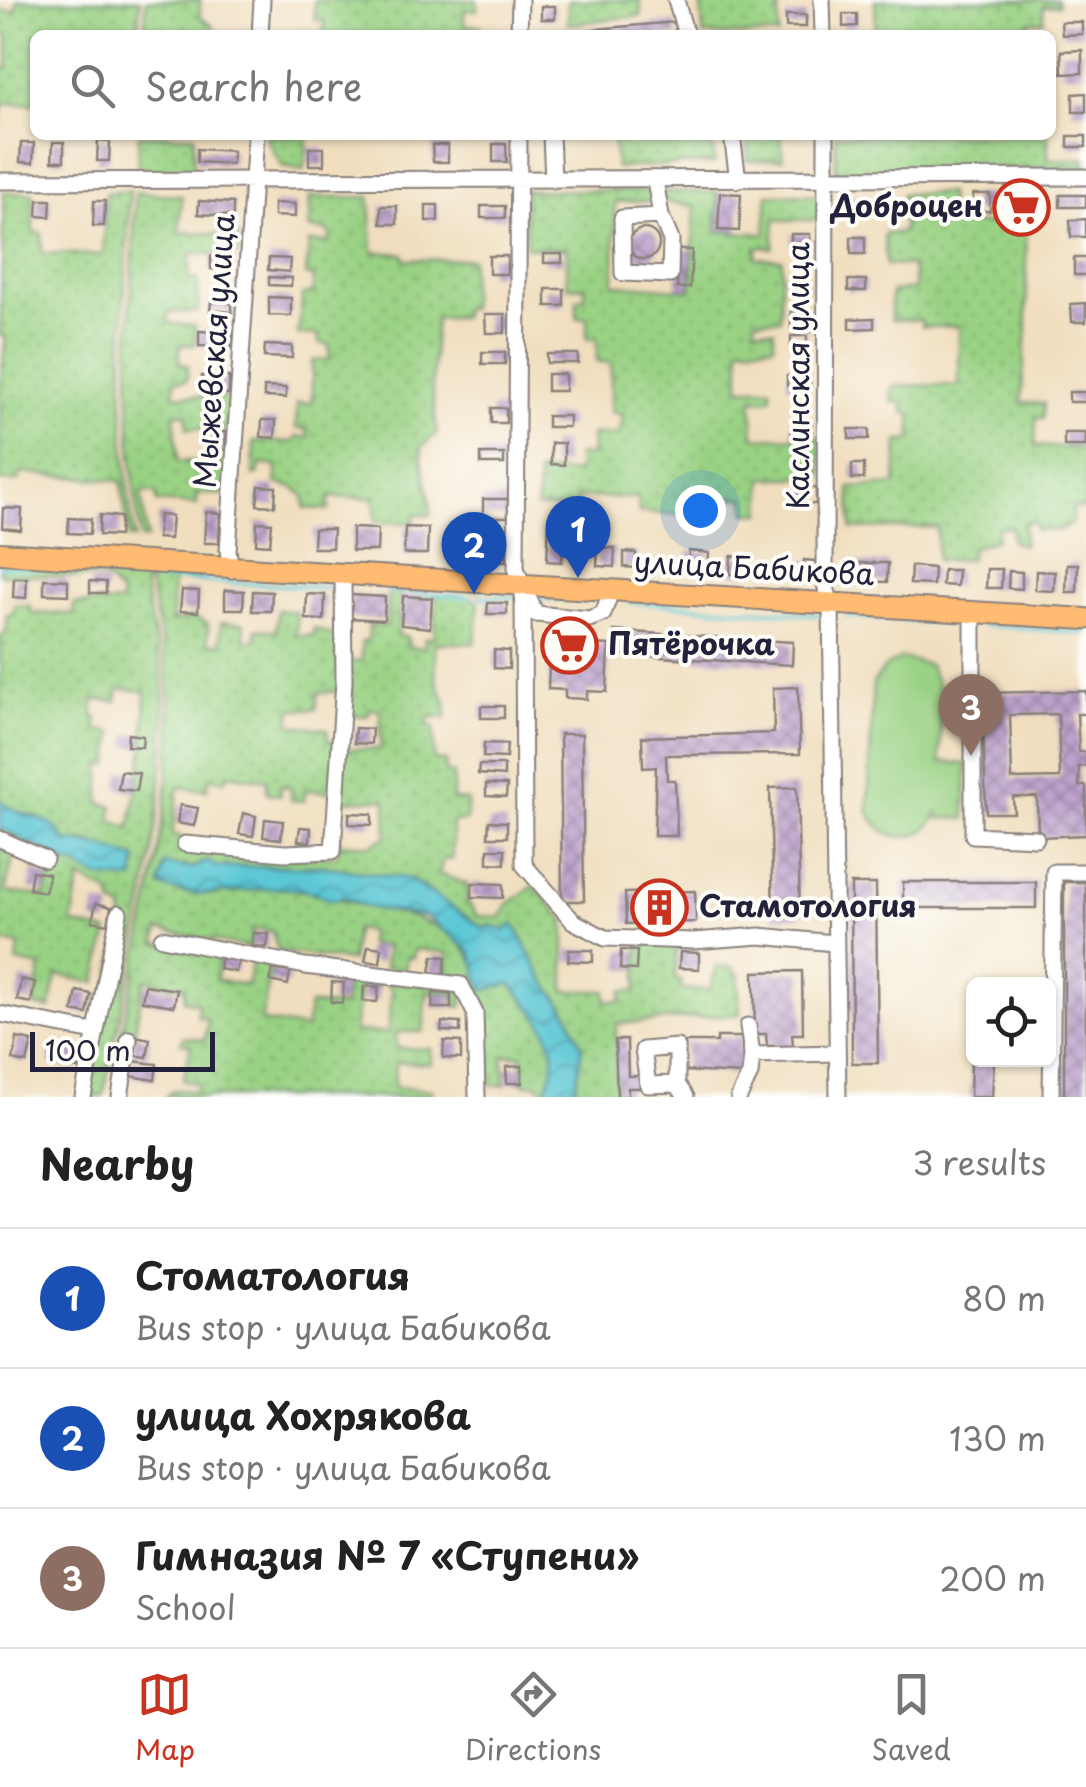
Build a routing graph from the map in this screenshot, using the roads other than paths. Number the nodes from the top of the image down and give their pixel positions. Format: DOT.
graph roads {
  1 [pos="262,0"];
  2 [pos="520,0"];
  3 [pos="676,0"];
  4 [pos="822,0"];
  5 [pos="260,30"];
  6 [pos="520,30"];
  7 [pos="685,30"];
  8 [pos="823,30"];
  9 [pos="256,140"];
  10 [pos="519,140"];
  11 [pos="552,140"];
  12 [pos="733,140"];
  13 [pos="826,140"];
  14 [pos="1086,177"];
  15 [pos="518,180"];
  16 [pos="553,180"];
  17 [pos="655,180"];
  18 [pos="738,180"];
  19 [pos="0,181"];
  20 [pos="255,182"];
  21 [pos="828,182"];
  22 [pos="661,216"];
  23 [pos="0,554"];
  24 [pos="231,570"];
  25 [pos="343,576"];
  26 [pos="523,587"];
  27 [pos="611,591"];
  28 [pos="831,604"];
  29 [pos="973,613"];
  30 [pos="1086,619"];
  31 [pos="1036,838"];
  32 [pos="0,839"];
  33 [pos="185,844"];
  34 [pos="45,859"];
  35 [pos="1086,872"];
  36 [pos="119,913"];
  37 [pos="162,938"];
  38 [pos="834,943"];
  39 [pos="0,1014"];
  40 [pos="748,1026"];
  41 [pos="94,1032"];
  42 [pos="128,1039"];
  43 [pos="837,1053"];
  44 [pos="752,1055"];
  45 [pos="83,1097"];
  46 [pos="120,1097"];
  47 [pos="477,1097"];
  48 [pos="740,1097"];
  49 [pos="838,1097"];
  50 [pos="1051,1097"];
  1 -- 5 [label="street"];
  2 -- 6 [label="street"];
  3 -- 7 [label="street"];
  4 -- 8 [label="street"];
  9 -- 20 [label="street, Мыжевская улица"];
  10 -- 15 [label="street"];
  11 -- 16 [label="street"];
  12 -- 18 [label="street"];
  13 -- 21 [label="street, Каслинская улица"];
  14 -- 21 [label="street"];
  15 -- 16 [label="street"];
  15 -- 20 [label="street"];
  15 -- 26 [label="street"];
  16 -- 17 [label="street"];
  17 -- 18 [label="street"];
  17 -- 22 [label="street"];
  18 -- 21 [label="street"];
  19 -- 20 [label="street"];
  20 -- 24 [label="street, Мыжевская улица"];
  21 -- 28 [label="street, Каслинская улица"];
  22 -- 22 [label="street"];
  23 -- 24 [label="main road, улица Бабикова"];
  24 -- 25 [label="main road, улица Бабикова"];
  25 -- 26 [label="main road, улица Бабикова"];
  25 -- 33 [label="street"];
  26 -- 27 [label="main road, улица Бабикова"];
  26 -- 27 [label="street"];
  26 -- 38 [label="street"];
  27 -- 28 [label="main road, улица Бабикова"];
  28 -- 29 [label="main road, улица Бабикова"];
  28 -- 38 [label="street, Каслинская улица"];
  29 -- 30 [label="main road, улица Бабикова"];
  29 -- 31 [label="street"];
  32 -- 34 [label="street"];
  35 -- 50 [label="street"];
  36 -- 41 [label="street"];
  37 -- 47 [label="street"];
  38 -- 43 [label="street, Каслинская улица"];
  39 -- 41 [label="street"];
  40 -- 44 [label="street"];
  41 -- 45 [label="street"];
  42 -- 46 [label="street"];
  43 -- 44 [label="street"];
  43 -- 49 [label="street, Каслинская улица"];
  44 -- 48 [label="street"];
}
